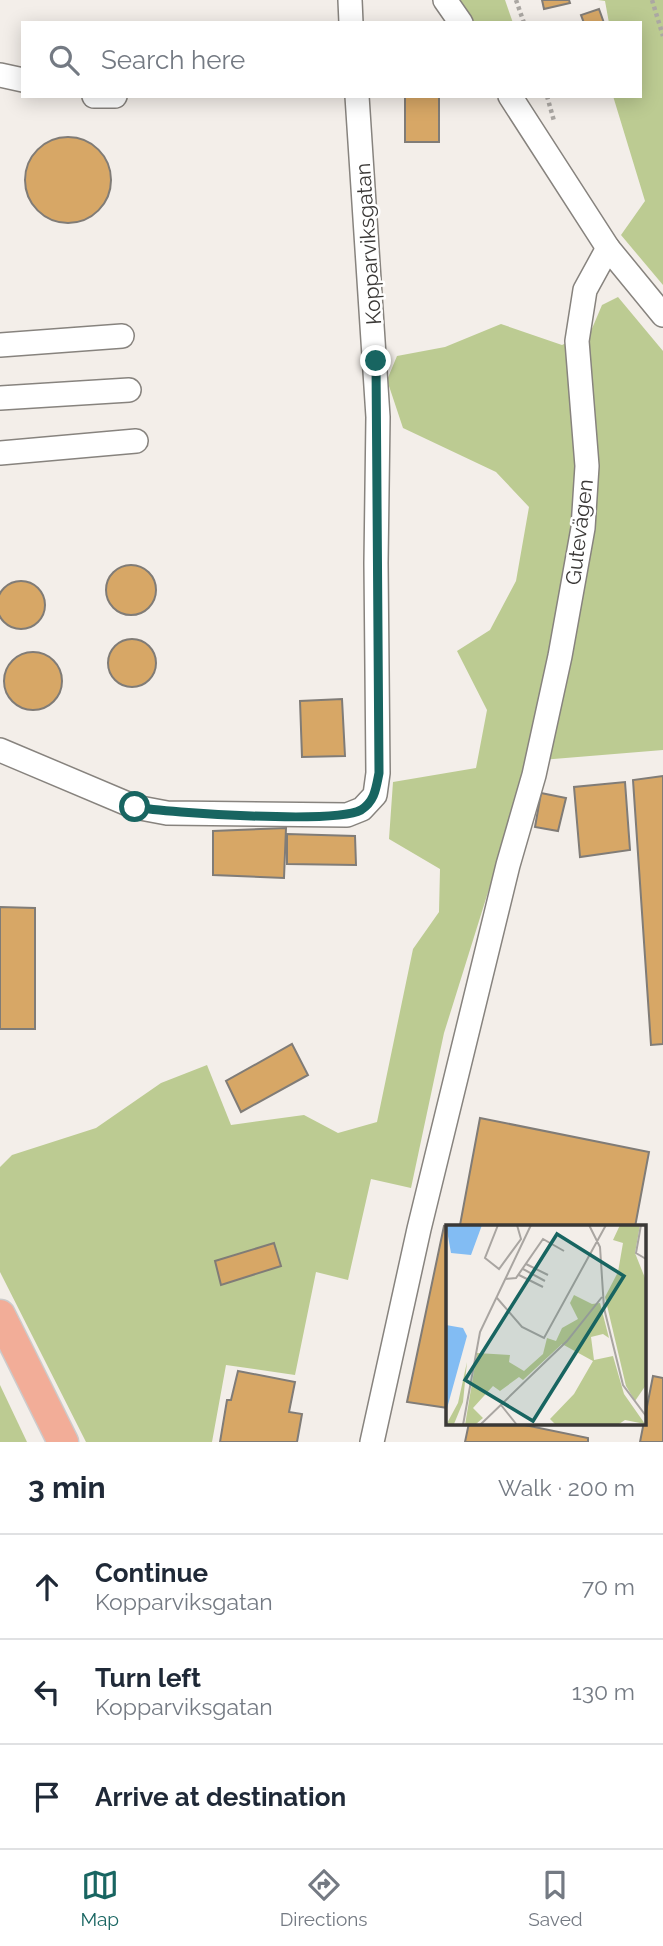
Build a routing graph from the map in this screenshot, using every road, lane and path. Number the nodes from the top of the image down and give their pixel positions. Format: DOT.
graph roads {
  1 [pos="350,0"];
  2 [pos="445,0"];
  3 [pos="516,0"];
  4 [pos="652,0"];
  5 [pos="351,21"];
  6 [pos="460,21"];
  7 [pos="523,21"];
  8 [pos="663,36"];
  9 [pos="0,75"];
  10 [pos="21,80"];
  11 [pos="357,98"];
  12 [pos="511,98"];
  13 [pos="608,248"];
  14 [pos="663,315"];
  15 [pos="122,336"];
  16 [pos="0,345"];
  17 [pos="129,390"];
  18 [pos="0,398"];
  19 [pos="136,441"];
  20 [pos="0,453"];
  21 [pos="0,750"];
  22 [pos="0,1315"];
  23 [pos="63,1442"];
  24 [pos="372,1442"];
  1 -- 5 [label="street"];
  2 -- 6 [label="street"];
  3 -- 7 [label="path"];
  4 -- 8 [label="path"];
  9 -- 10 [label="street"];
  11 -- 21 [label="street, Kopparviksgatan"];
  12 -- 13 [label="street"];
  13 -- 14 [label="street"];
  13 -- 24 [label="street, Gutevägen"];
  15 -- 16 [label="street"];
  17 -- 18 [label="street"];
  19 -- 20 [label="street"];
  22 -- 23 [label="main road"];
}
